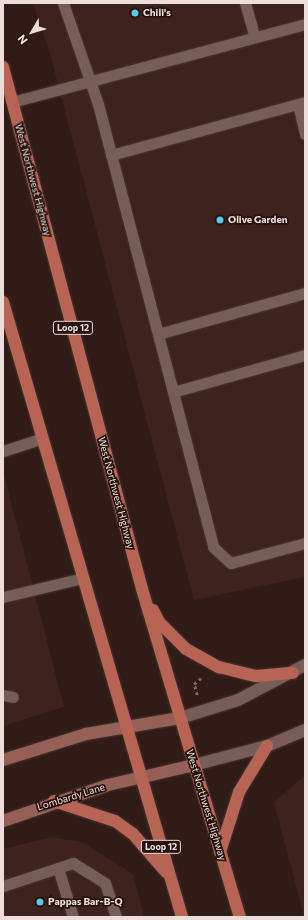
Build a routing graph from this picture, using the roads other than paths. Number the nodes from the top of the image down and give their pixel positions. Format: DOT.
graph roads {
  1 [pos="63,3"];
  2 [pos="245,3"];
  3 [pos="305,24"];
  4 [pos="255,37"];
  5 [pos="3,67"];
  6 [pos="89,81"];
  7 [pos="12,102"];
  8 [pos="301,103"];
  9 [pos="305,134"];
  10 [pos="111,155"];
  11 [pos="305,293"];
  12 [pos="3,302"];
  13 [pos="158,334"];
  14 [pos="305,355"];
  15 [pos="173,392"];
  16 [pos="40,439"];
  17 [pos="3,451"];
  18 [pos="305,543"];
  19 [pos="83,578"];
  20 [pos="142,589"];
  21 [pos="3,597"];
  22 [pos="305,666"];
  23 [pos="293,673"];
  24 [pos="180,718"];
  25 [pos="125,727"];
  26 [pos="305,730"];
  27 [pos="267,746"];
  28 [pos="3,760"];
  29 [pos="194,765"];
  30 [pos="140,776"];
  31 [pos="54,801"];
  32 [pos="3,821"];
  33 [pos="220,852"];
  34 [pos="58,868"];
  35 [pos="170,876"];
  36 [pos="3,886"];
  37 [pos="73,917"];
  38 [pos="116,917"];
  39 [pos="182,917"];
  40 [pos="240,917"];
  1 -- 6 [label="lane"];
  2 -- 4 [label="lane"];
  3 -- 4 [label="lane"];
  4 -- 6 [label="lane"];
  5 -- 7 [label="main road, West Northwest Highway / Loop 12"];
  6 -- 7 [label="lane"];
  6 -- 10 [label="lane"];
  7 -- 20 [label="main road, West Northwest Highway / Loop 12"];
  8 -- 9 [label="lane"];
  8 -- 10 [label="lane"];
  10 -- 13 [label="lane"];
  11 -- 13 [label="lane"];
  12 -- 16 [label="main road, Loop 12"];
  13 -- 15 [label="lane"];
  14 -- 15 [label="lane"];
  15 -- 18 [label="lane"];
  16 -- 17 [label="lane"];
  16 -- 19 [label="main road, Loop 12"];
  19 -- 21 [label="lane"];
  19 -- 25 [label="main road, Loop 12"];
  20 -- 23 [label="main road"];
  20 -- 24 [label="main road, West Northwest Highway / Loop 12"];
  22 -- 23 [label="street"];
  23 -- 24 [label="street"];
  24 -- 25 [label="street"];
  24 -- 29 [label="main road, West Northwest Highway / Loop 12"];
  25 -- 28 [label="street"];
  25 -- 30 [label="main road, Loop 12"];
  26 -- 27 [label="street"];
  27 -- 29 [label="street"];
  27 -- 33 [label="main road"];
  29 -- 30 [label="street, Lombardy Lane"];
  29 -- 33 [label="main road, West Northwest Highway / Loop 12"];
  30 -- 31 [label="street, Lombardy Lane"];
  30 -- 35 [label="main road, Loop 12"];
  31 -- 32 [label="street, Lombardy Lane"];
  31 -- 35 [label="main road"];
  33 -- 40 [label="main road, West Northwest Highway / Loop 12"];
  34 -- 36 [label="lane"];
  34 -- 37 [label="lane"];
  34 -- 38 [label="lane"];
  35 -- 39 [label="main road, Loop 12"];
}
